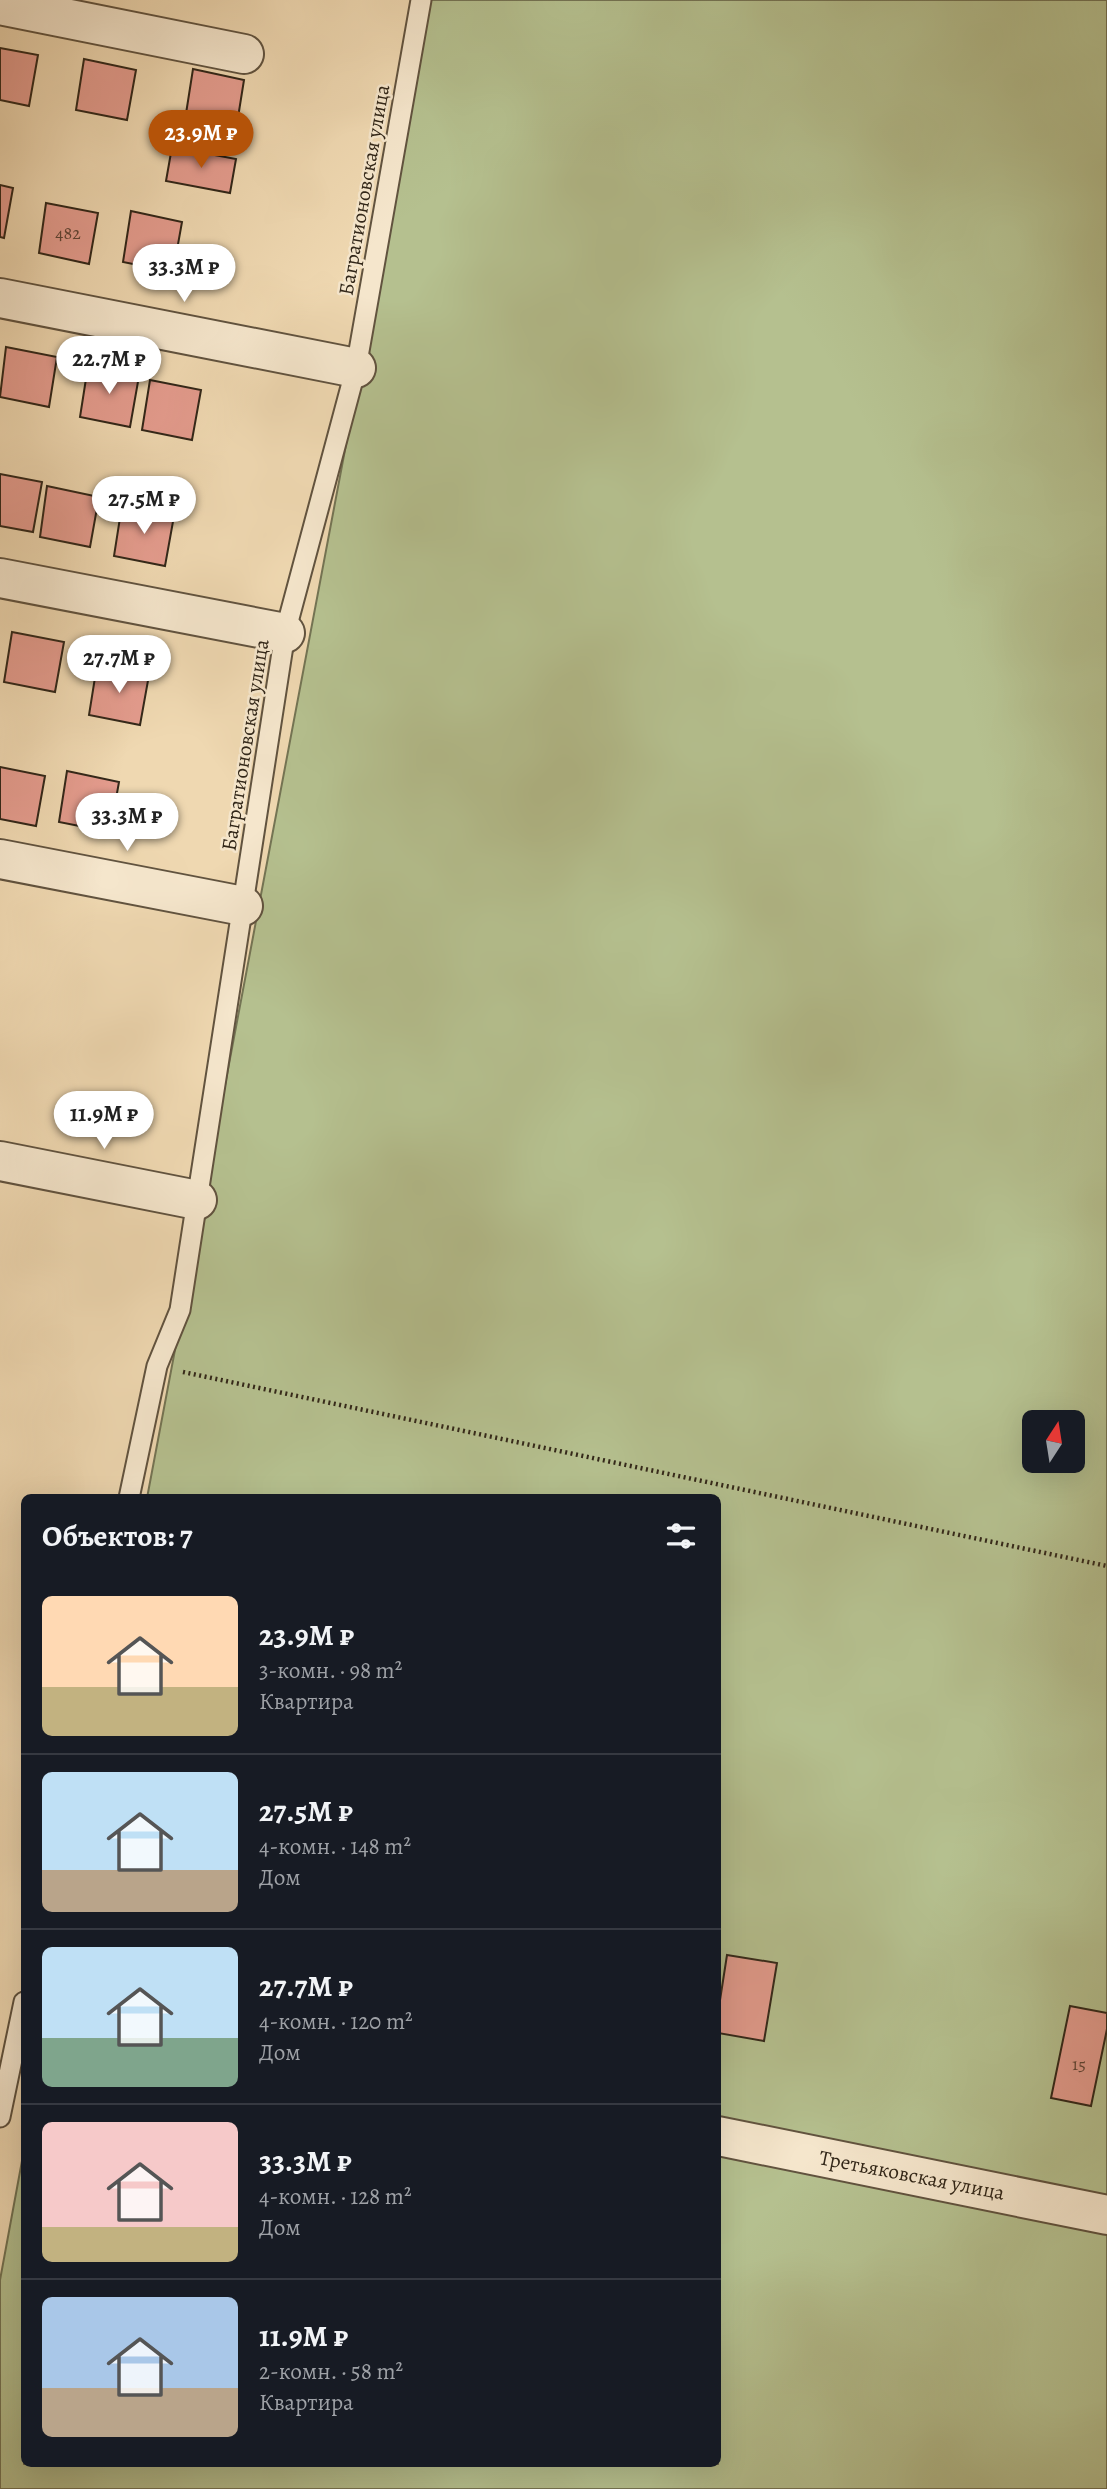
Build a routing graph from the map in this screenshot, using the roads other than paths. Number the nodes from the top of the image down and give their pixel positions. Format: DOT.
graph roads {
  1 [pos="421,0"];
  2 [pos="0,5"];
  3 [pos="244,54"];
  4 [pos="0,298"];
  5 [pos="356,368"];
  6 [pos="0,578"];
  7 [pos="285,633"];
  8 [pos="0,859"];
  9 [pos="243,906"];
  10 [pos="0,1161"];
  11 [pos="197,1200"];
  12 [pos="130,1494"];
  13 [pos="21,2016"];
  14 [pos="0,2117"];
  15 [pos="721,2137"];
  16 [pos="1107,2215"];
  1 -- 5 [label="lane, Багратионовская улица"];
  2 -- 3 [label="street"];
  4 -- 5 [label="street"];
  5 -- 7 [label="lane, Багратионовская улица"];
  6 -- 7 [label="street"];
  7 -- 9 [label="lane, Багратионовская улица"];
  8 -- 9 [label="street"];
  9 -- 11 [label="lane, Багратионовская улица"];
  10 -- 11 [label="street"];
  11 -- 12 [label="lane, Багратионовская улица"];
  13 -- 14 [label="lane"];
  15 -- 16 [label="street, Третьяковская улица"];
}
